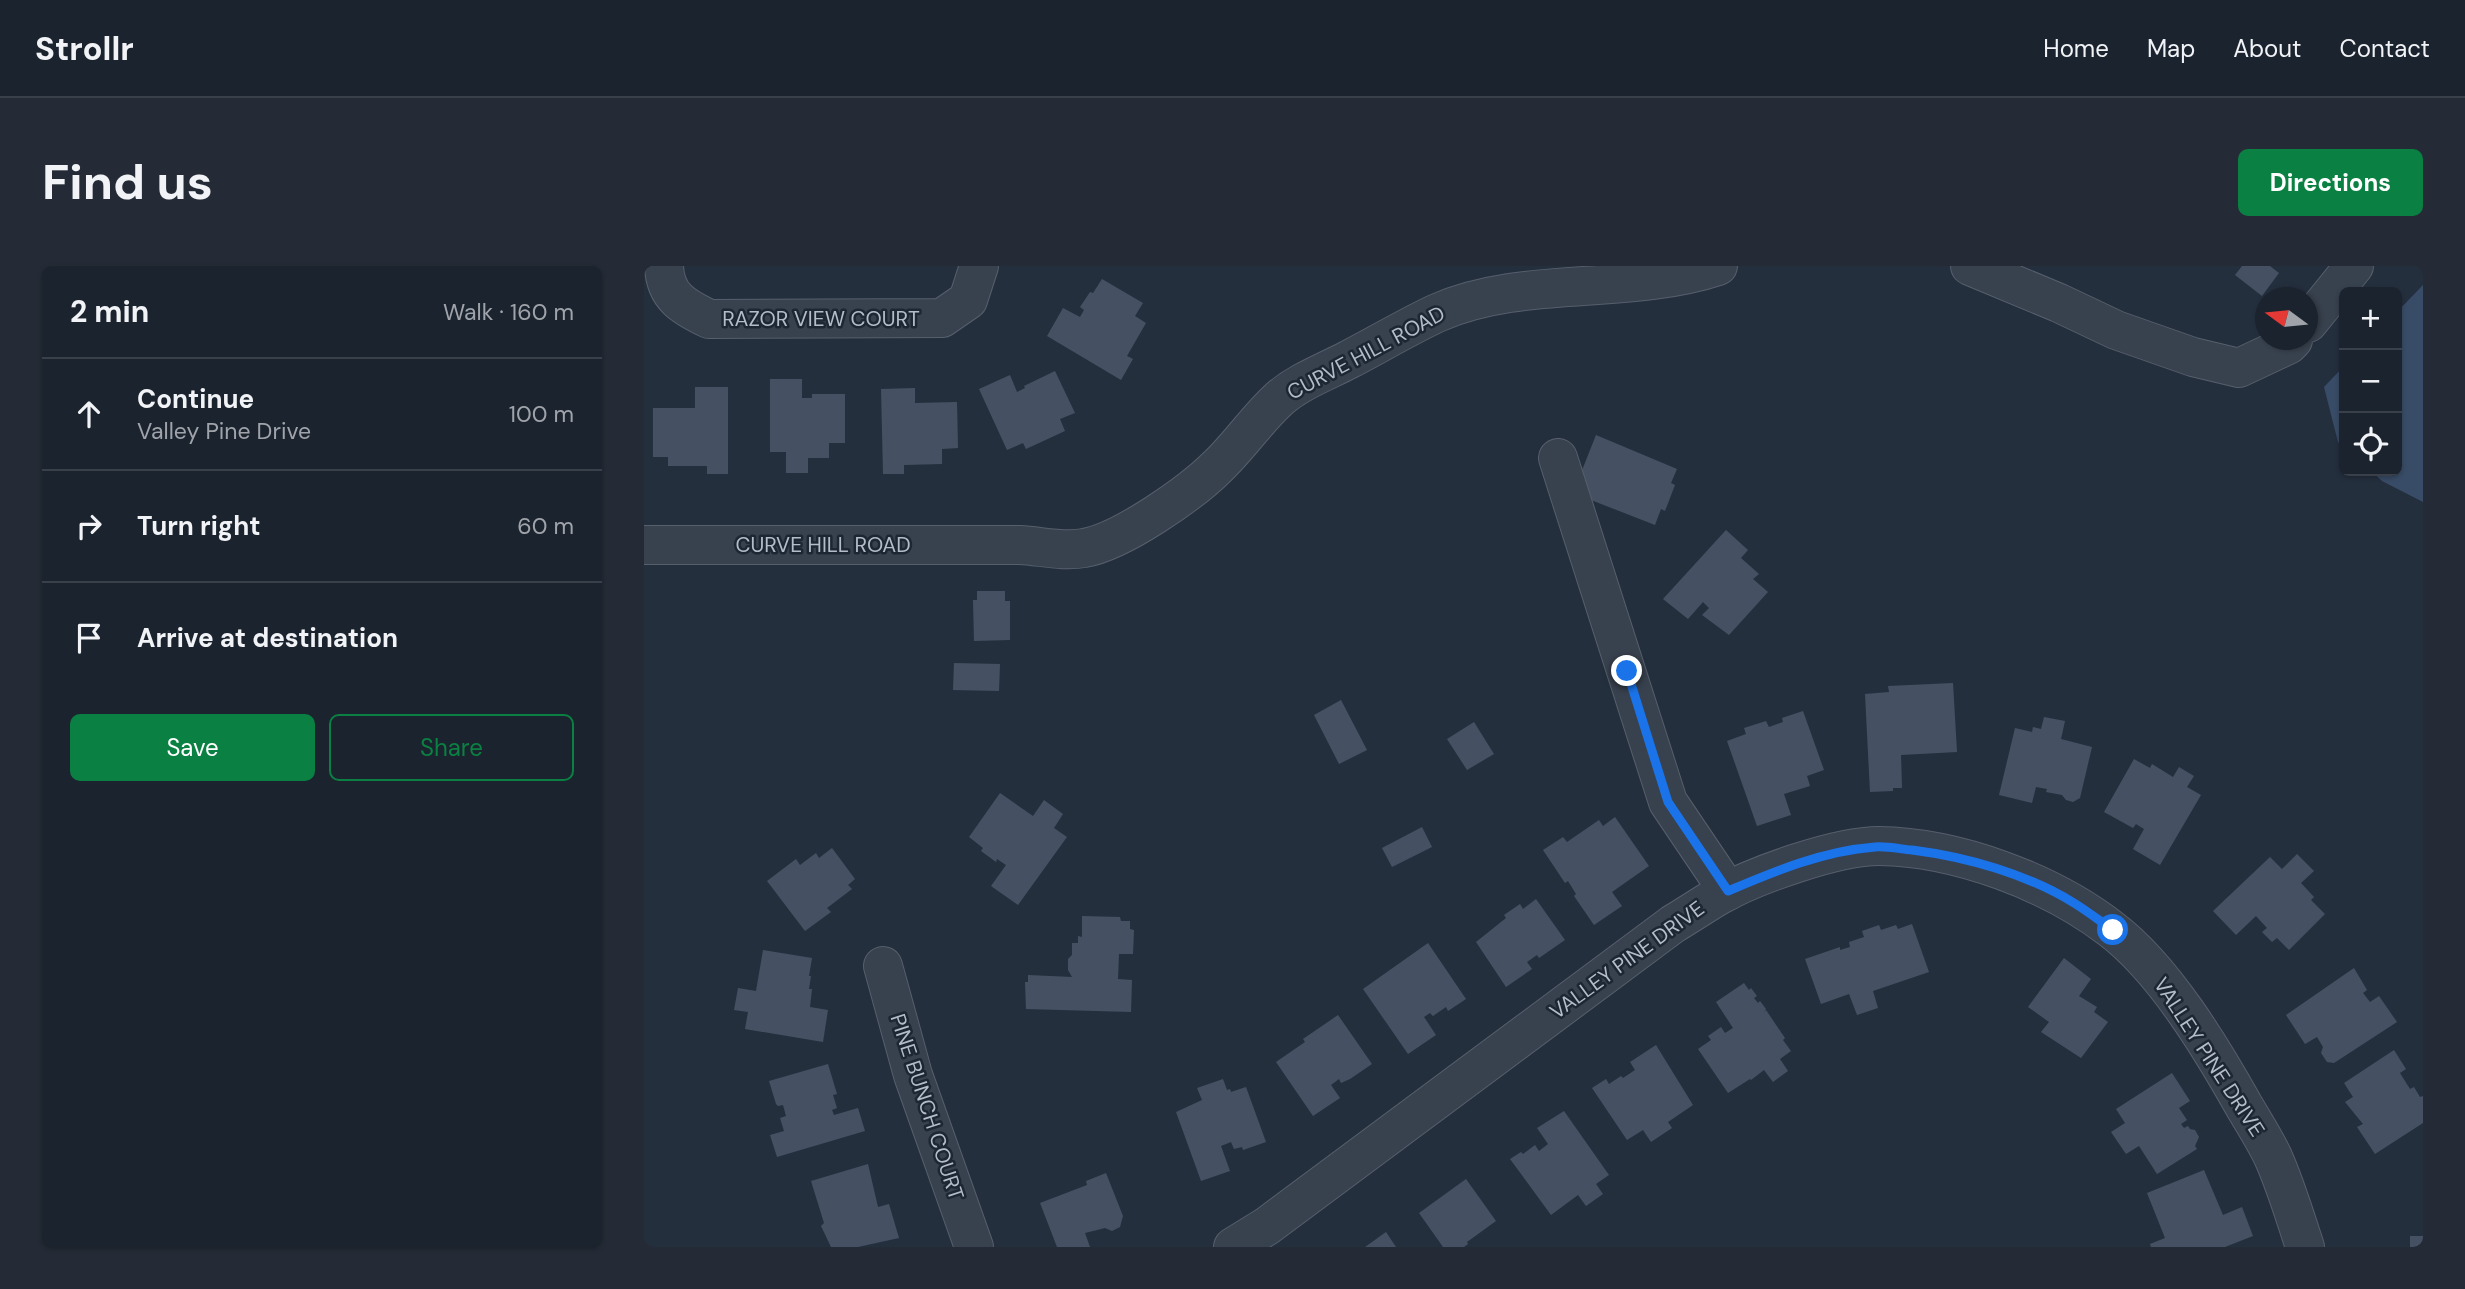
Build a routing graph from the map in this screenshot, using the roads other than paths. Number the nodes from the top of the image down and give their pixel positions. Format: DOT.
graph roads {
  1 [pos="664,266"];
  2 [pos="979,266"];
  3 [pos="1718,266"];
  4 [pos="1970,266"];
  5 [pos="2354,266"];
  6 [pos="2318,311"];
  7 [pos="2277,350"];
  8 [pos="1558,457"];
  9 [pos="644,545"];
  10 [pos="1728,891"];
  11 [pos="883,966"];
  12 [pos="974,1247"];
  13 [pos="1233,1247"];
  14 [pos="2305,1247"];
  1 -- 2 [label="street, RAZOR VIEW COURT"];
  3 -- 9 [label="street, CURVE HILL ROAD"];
  4 -- 7 [label="street"];
  5 -- 6 [label="street"];
  8 -- 10 [label="street"];
  10 -- 13 [label="street, VALLEY PINE DRIVE"];
  10 -- 14 [label="street, VALLEY PINE DRIVE"];
  11 -- 12 [label="street, PINE BUNCH COURT"];
}
